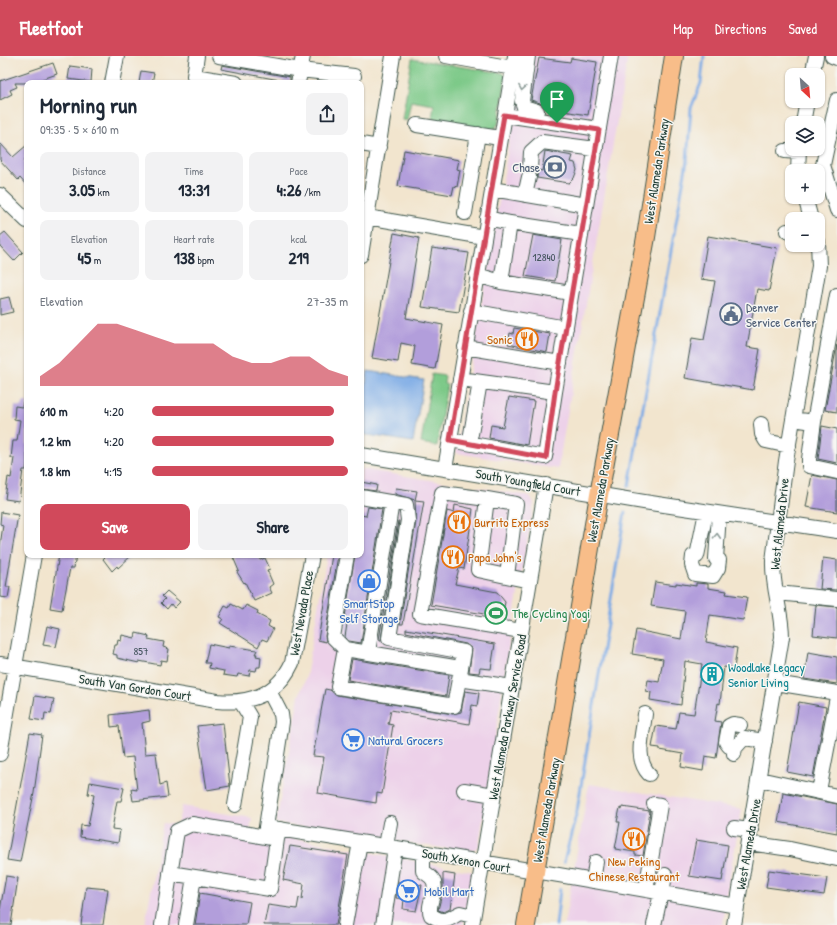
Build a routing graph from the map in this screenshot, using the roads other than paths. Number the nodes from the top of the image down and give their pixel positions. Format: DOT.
graph roads {
  1 [pos="117,56"];
  2 [pos="198,56"];
  3 [pos="219,56"];
  4 [pos="394,56"];
  5 [pos="446,56"];
  6 [pos="528,56"];
  7 [pos="611,56"];
  8 [pos="674,56"];
  9 [pos="816,56"];
  10 [pos="832,56"];
  11 [pos="247,58"];
  12 [pos="837,58"];
  13 [pos="492,60"];
  14 [pos="514,62"];
  15 [pos="813,68"];
  16 [pos="300,70"];
  17 [pos="113,80"];
  18 [pos="218,80"];
  19 [pos="353,80"];
  20 [pos="837,100"];
  21 [pos="545,114"];
  22 [pos="504,115"];
  23 [pos="417,125"];
  24 [pos="599,130"];
  25 [pos="478,134"];
  26 [pos="500,138"];
  27 [pos="364,144"];
  28 [pos="379,147"];
  29 [pos="596,149"];
  30 [pos="492,189"];
  31 [pos="525,195"];
  32 [pos="0,196"];
  33 [pos="586,205"];
  34 [pos="837,210"];
  35 [pos="465,213"];
  36 [pos="367,217"];
  37 [pos="24,218"];
  38 [pos="487,218"];
  39 [pos="510,223"];
  40 [pos="581,234"];
  41 [pos="364,236"];
  42 [pos="484,237"];
  43 [pos="818,252"];
  44 [pos="477,275"];
  45 [pos="501,282"];
  46 [pos="572,293"];
  47 [pos="837,295"];
  48 [pos="471,311"];
  49 [pos="566,328"];
  50 [pos="465,347"];
  51 [pos="560,363"];
  52 [pos="460,379"];
  53 [pos="480,382"];
  54 [pos="555,392"];
  55 [pos="793,418"];
  56 [pos="814,422"];
  57 [pos="471,434"];
  58 [pos="761,437"];
  59 [pos="450,440"];
  60 [pos="789,446"];
  61 [pos="364,456"];
  62 [pos="445,469"];
  63 [pos="837,472"];
  64 [pos="546,485"];
  65 [pos="598,495"];
  66 [pos="364,497"];
  67 [pos="487,499"];
  68 [pos="392,502"];
  69 [pos="713,513"];
  70 [pos="777,523"];
  71 [pos="837,531"];
  72 [pos="33,558"];
  73 [pos="311,558"];
  74 [pos="346,558"];
  75 [pos="507,576"];
  76 [pos="530,581"];
  77 [pos="777,593"];
  78 [pos="837,599"];
  79 [pos="522,631"];
  80 [pos="345,649"];
  81 [pos="368,652"];
  82 [pos="0,664"];
  83 [pos="14,667"];
  84 [pos="460,674"];
  85 [pos="775,683"];
  86 [pos="512,688"];
  87 [pos="269,690"];
  88 [pos="837,693"];
  89 [pos="837,697"];
  90 [pos="241,702"];
  91 [pos="646,714"];
  92 [pos="739,737"];
  93 [pos="765,741"];
  94 [pos="0,754"];
  95 [pos="649,774"];
  96 [pos="759,779"];
  97 [pos="464,790"];
  98 [pos="819,791"];
  99 [pos="494,795"];
  100 [pos="837,796"];
  101 [pos="654,804"];
  102 [pos="235,805"];
  103 [pos="390,822"];
  104 [pos="734,828"];
  105 [pos="274,832"];
  106 [pos="750,837"];
  107 [pos="360,842"];
  108 [pos="391,847"];
  109 [pos="423,852"];
  110 [pos="837,859"];
  111 [pos="483,862"];
  112 [pos="596,862"];
  113 [pos="535,871"];
  114 [pos="170,873"];
  115 [pos="665,875"];
  116 [pos="194,877"];
  117 [pos="593,881"];
  118 [pos="646,890"];
  119 [pos="661,893"];
  120 [pos="738,906"];
  121 [pos="472,920"];
  122 [pos="162,925"];
  123 [pos="186,925"];
  124 [pos="345,925"];
  125 [pos="382,925"];
  126 [pos="526,925"];
  127 [pos="654,925"];
  128 [pos="734,925"];
  1 -- 17 [label="street"];
  2 -- 18 [label="street"];
  3 -- 11 [label="street"];
  4 -- 28 [label="street"];
  5 -- 13 [label="street"];
  6 -- 21 [label="street, one-way"];
  7 -- 24 [label="street"];
  8 -- 65 [label="main road, West Alameda Parkway"];
  9 -- 15 [label="street"];
  10 -- 12 [label="street"];
  11 -- 16 [label="street"];
  13 -- 14 [label="street"];
  14 -- 22 [label="street"];
  16 -- 19 [label="street"];
  20 -- 34 [label="street"];
  21 -- 22 [label="street"];
  21 -- 24 [label="street"];
  22 -- 26 [label="street"];
  23 -- 25 [label="street"];
  24 -- 29 [label="street"];
  25 -- 26 [label="street"];
  25 -- 35 [label="street"];
  26 -- 30 [label="street"];
  27 -- 28 [label="street"];
  28 -- 36 [label="street"];
  29 -- 31 [label="street"];
  29 -- 33 [label="street"];
  30 -- 31 [label="street"];
  30 -- 38 [label="street"];
  31 -- 33 [label="street"];
  32 -- 37 [label="street"];
  33 -- 40 [label="street"];
  36 -- 41 [label="street"];
  36 -- 42 [label="street"];
  38 -- 39 [label="street"];
  38 -- 42 [label="street"];
  39 -- 40 [label="street"];
  39 -- 45 [label="street"];
  40 -- 46 [label="street"];
  42 -- 44 [label="street"];
  43 -- 55 [label="street, West Alameda Drive"];
  44 -- 45 [label="street"];
  44 -- 48 [label="street"];
  45 -- 46 [label="street"];
  46 -- 49 [label="street"];
  47 -- 56 [label="street"];
  48 -- 49 [label="street"];
  48 -- 50 [label="street"];
  49 -- 51 [label="street"];
  50 -- 51 [label="street"];
  50 -- 52 [label="street"];
  51 -- 54 [label="street"];
  52 -- 53 [label="street"];
  52 -- 59 [label="street"];
  53 -- 54 [label="street"];
  53 -- 57 [label="street"];
  54 -- 59 [label="street"];
  55 -- 56 [label="street"];
  55 -- 60 [label="street, West Alameda Drive"];
  56 -- 63 [label="street"];
  58 -- 60 [label="street"];
  59 -- 62 [label="street"];
  60 -- 70 [label="street, West Alameda Drive"];
  61 -- 62 [label="street, South Youngfield Court"];
  62 -- 64 [label="street, South Youngfield Court"];
  64 -- 65 [label="street, South Youngfield Court"];
  64 -- 76 [label="street, West Alameda Parkway Service Road"];
  65 -- 69 [label="street, South Youngfield Court"];
  65 -- 113 [label="main road, West Alameda Parkway"];
  66 -- 68 [label="street"];
  67 -- 75 [label="street"];
  67 -- 75 [label="street"];
  67 -- 79 [label="street"];
  68 -- 81 [label="street"];
  68 -- 84 [label="street"];
  69 -- 69 [label="street, one-way"];
  69 -- 70 [label="street, South Youngfield Court"];
  70 -- 71 [label="street, South Youngfield Court"];
  70 -- 77 [label="street, West Alameda Drive"];
  72 -- 83 [label="street"];
  73 -- 87 [label="street, West Nevada Place"];
  74 -- 80 [label="street"];
  75 -- 76 [label="street"];
  76 -- 79 [label="street, West Alameda Parkway Service Road"];
  77 -- 78 [label="street"];
  77 -- 85 [label="street, West Alameda Drive"];
  79 -- 86 [label="street, West Alameda Parkway Service Road"];
  80 -- 81 [label="street"];
  80 -- 84 [label="street"];
  81 -- 84 [label="street"];
  82 -- 83 [label="street, South Van Gordon Court"];
  83 -- 90 [label="street, South Van Gordon Court"];
  83 -- 94 [label="street"];
  84 -- 86 [label="street"];
  85 -- 88 [label="street"];
  85 -- 93 [label="street, West Alameda Drive"];
  86 -- 99 [label="street, West Alameda Parkway Service Road"];
  87 -- 90 [label="street, South Van Gordon Court"];
  87 -- 105 [label="street"];
  89 -- 98 [label="street"];
  90 -- 102 [label="street"];
  91 -- 95 [label="street"];
  92 -- 93 [label="street"];
  93 -- 96 [label="street, West Alameda Drive"];
  96 -- 98 [label="street"];
  96 -- 106 [label="street, West Alameda Drive"];
  97 -- 99 [label="street"];
  98 -- 100 [label="street"];
  99 -- 111 [label="street, West Alameda Parkway Service Road"];
  101 -- 118 [label="street"];
  103 -- 108 [label="street"];
  104 -- 106 [label="street"];
  105 -- 107 [label="street, South Xenon Court"];
  105 -- 114 [label="street, South Xenon Court"];
  105 -- 116 [label="street"];
  106 -- 110 [label="street"];
  106 -- 120 [label="street, West Alameda Drive"];
  107 -- 108 [label="street, South Xenon Court"];
  107 -- 124 [label="street"];
  108 -- 109 [label="street, South Xenon Court"];
  108 -- 125 [label="street"];
  109 -- 111 [label="street, South Xenon Court"];
  109 -- 121 [label="street"];
  111 -- 113 [label="street, South Xenon Court"];
  111 -- 121 [label="street, West Alameda Parkway Service Road"];
  112 -- 117 [label="street"];
  113 -- 117 [label="street, South Xenon Court"];
  113 -- 126 [label="main road, West Alameda Parkway"];
  114 -- 116 [label="street"];
  114 -- 122 [label="street"];
  115 -- 119 [label="street"];
  116 -- 123 [label="street"];
  117 -- 118 [label="street, South Xenon Court"];
  118 -- 119 [label="street, South Xenon Court"];
  119 -- 120 [label="street, South Xenon Court"];
  119 -- 127 [label="street"];
  120 -- 128 [label="street, West Alameda Drive"];
}
